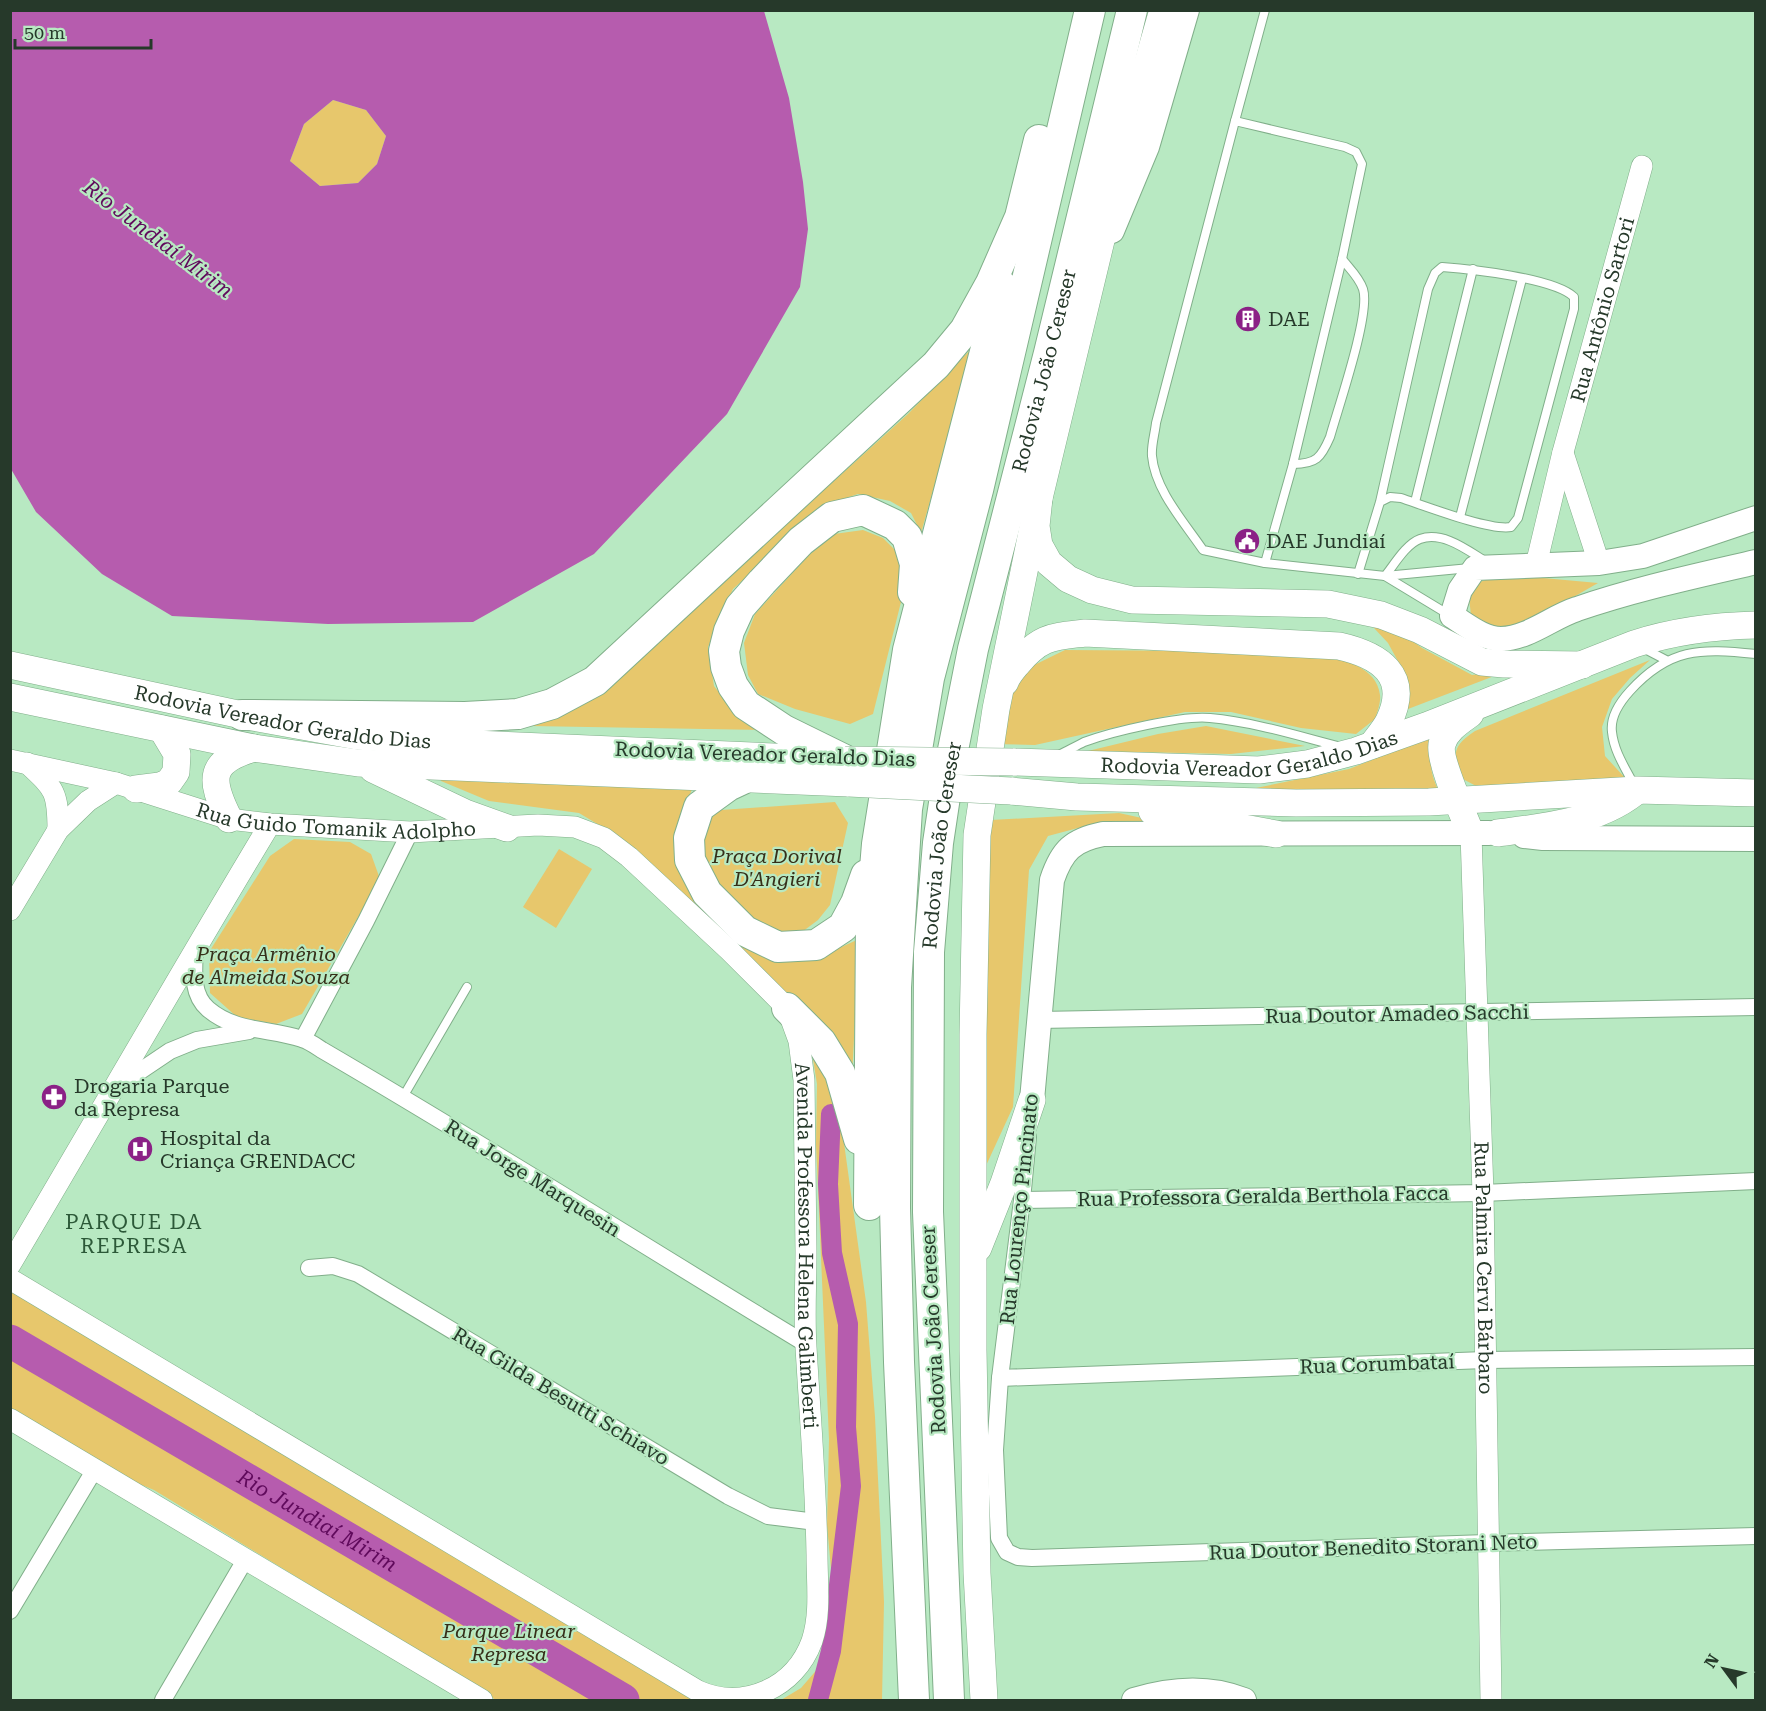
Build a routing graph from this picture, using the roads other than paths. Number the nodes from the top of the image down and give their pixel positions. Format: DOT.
graph roads {
  1 [pos="1076,10"];
  2 [pos="1090,10"];
  3 [pos="1132,10"];
  4 [pos="1163,10"];
  5 [pos="1187,10"];
  6 [pos="1264,10"];
  7 [pos="1235,121"];
  8 [pos="1642,166"];
  9 [pos="1020,217"];
  10 [pos="1342,259"];
  11 [pos="1473,269"];
  12 [pos="1522,279"];
  13 [pos="1092,280"];
  14 [pos="1563,452"];
  15 [pos="1293,464"];
  16 [pos="1039,498"];
  17 [pos="1380,502"];
  18 [pos="1415,502"];
  19 [pos="1460,517"];
  20 [pos="1755,518"];
  21 [pos="1755,562"];
  22 [pos="1265,563"];
  23 [pos="1599,563"];
  24 [pos="1536,565"];
  25 [pos="1484,567"];
  26 [pos="1358,574"];
  27 [pos="1385,576"];
  28 [pos="1452,616"];
  29 [pos="1743,622"];
  30 [pos="1634,644"];
  31 [pos="908,650"];
  32 [pos="1755,654"];
  33 [pos="1666,660"];
  34 [pos="10,665"];
  35 [pos="1582,665"];
  36 [pos="10,697"];
  37 [pos="1483,704"];
  38 [pos="996,709"];
  39 [pos="242,715"];
  40 [pos="162,729"];
  41 [pos="254,748"];
  42 [pos="1364,748"];
  43 [pos="19,761"];
  44 [pos="358,763"];
  45 [pos="1043,763"];
  46 [pos="847,771"];
  47 [pos="743,779"];
  48 [pos="126,786"];
  49 [pos="1637,790"];
  50 [pos="1755,793"];
  51 [pos="1077,797"];
  52 [pos="1459,800"];
  53 [pos="229,819"];
  54 [pos="270,824"];
  55 [pos="507,828"];
  56 [pos="58,830"];
  57 [pos="410,832"];
  58 [pos="1498,833"];
  59 [pos="1276,834"];
  60 [pos="1471,834"];
  61 [pos="1755,839"];
  62 [pos="877,844"];
  63 [pos="652,880"];
  64 [pos="10,910"];
  65 [pos="195,948"];
  66 [pos="467,987"];
  67 [pos="1755,1007"];
  68 [pos="787,1008"];
  69 [pos="1478,1012"];
  70 [pos="1039,1020"];
  71 [pos="253,1030"];
  72 [pos="303,1039"];
  73 [pos="115,1088"];
  74 [pos="403,1097"];
  75 [pos="1032,1100"];
  76 [pos="1755,1181"];
  77 [pos="1483,1193"];
  78 [pos="1022,1200"];
  79 [pos="869,1205"];
  80 [pos="973,1261"];
  81 [pos="10,1265"];
  82 [pos="309,1268"];
  83 [pos="10,1280"];
  84 [pos="806,1344"];
  85 [pos="1755,1357"];
  86 [pos="1485,1360"];
  87 [pos="899,1362"];
  88 [pos="1000,1378"];
  89 [pos="10,1419"];
  90 [pos="95,1469"];
  91 [pos="816,1522"];
  92 [pos="1755,1536"];
  93 [pos="999,1538"];
  94 [pos="1487,1543"];
  95 [pos="245,1560"];
  96 [pos="10,1611"];
  97 [pos="163,1701"];
  98 [pos="482,1701"];
  99 [pos="914,1701"];
  100 [pos="949,1701"];
  101 [pos="984,1701"];
  102 [pos="1134,1701"];
  103 [pos="1244,1701"];
  104 [pos="1491,1701"];
  1 -- 9 [label="highway"];
  2 -- 87 [label="highway, Rodovia João Cereser"];
  3 -- 100 [label="highway, Rodovia João Cereser"];
  4 -- 13 [label="main road"];
  5 -- 13 [label="main road"];
  6 -- 7 [label="lane"];
  7 -- 10 [label="lane"];
  7 -- 22 [label="lane"];
  8 -- 14 [label="street, Rua Antônio Sartori"];
  9 -- 31 [label="highway"];
  9 -- 39 [label="highway"];
  10 -- 15 [label="lane"];
  10 -- 15 [label="lane"];
  11 -- 12 [label="lane"];
  11 -- 17 [label="lane"];
  11 -- 18 [label="lane"];
  12 -- 19 [label="lane"];
  12 -- 19 [label="lane"];
  13 -- 16 [label="main road"];
  14 -- 23 [label="street"];
  14 -- 24 [label="street, Rua Antônio Sartori"];
  15 -- 22 [label="lane"];
  16 -- 35 [label="main road"];
  16 -- 38 [label="main road"];
  17 -- 18 [label="lane"];
  17 -- 26 [label="lane"];
  18 -- 19 [label="lane"];
  20 -- 23 [label="main road"];
  21 -- 28 [label="main road"];
  22 -- 26 [label="lane"];
  23 -- 24 [label="main road"];
  24 -- 25 [label="main road"];
  25 -- 27 [label="lane"];
  25 -- 27 [label="lane"];
  25 -- 28 [label="main road"];
  26 -- 27 [label="lane"];
  27 -- 28 [label="lane"];
  29 -- 30 [label="main road, Rodovia Vereador Geraldo Dias"];
  30 -- 33 [label="lane"];
  30 -- 35 [label="main road, Rodovia Vereador Geraldo Dias"];
  31 -- 46 [label="highway"];
  31 -- 62 [label="highway"];
  32 -- 33 [label="lane"];
  33 -- 49 [label="lane"];
  34 -- 39 [label="main road, Rodovia Vereador Geraldo Dias"];
  35 -- 37 [label="main road, Rodovia Vereador Geraldo Dias"];
  36 -- 40 [label="main road, Rodovia Vereador Geraldo Dias"];
  37 -- 42 [label="main road, Rodovia Vereador Geraldo Dias"];
  37 -- 52 [label="main road"];
  38 -- 42 [label="main road"];
  38 -- 80 [label="main road"];
  39 -- 46 [label="main road, Rodovia Vereador Geraldo Dias"];
  40 -- 41 [label="main road, Rodovia Vereador Geraldo Dias"];
  40 -- 48 [label="main road"];
  41 -- 44 [label="main road, Rodovia Vereador Geraldo Dias"];
  41 -- 53 [label="main road"];
  42 -- 45 [label="main road, Rodovia Vereador Geraldo Dias"];
  42 -- 45 [label="lane"];
  43 -- 48 [label="street, Rua Guido Tomanik Adolpho"];
  43 -- 56 [label="street"];
  44 -- 47 [label="main road, Rodovia Vereador Geraldo Dias"];
  44 -- 55 [label="main road"];
  45 -- 46 [label="main road, Rodovia Vereador Geraldo Dias, bridge"];
  46 -- 47 [label="main road, Rodovia Vereador Geraldo Dias"];
  46 -- 51 [label="main road, Rodovia Vereador Geraldo Dias, bridge"];
  47 -- 62 [label="highway"];
  48 -- 53 [label="street, Rua Guido Tomanik Adolpho"];
  48 -- 56 [label="street"];
  49 -- 50 [label="main road, Rodovia Vereador Geraldo Dias"];
  49 -- 52 [label="main road, Rodovia Vereador Geraldo Dias"];
  49 -- 58 [label="main road"];
  51 -- 52 [label="main road, Rodovia Vereador Geraldo Dias"];
  51 -- 59 [label="main road"];
  52 -- 60 [label="main road"];
  53 -- 54 [label="street, Rua Guido Tomanik Adolpho"];
  54 -- 57 [label="street, Rua Guido Tomanik Adolpho"];
  54 -- 65 [label="street"];
  55 -- 57 [label="street, Rua Guido Tomanik Adolpho"];
  55 -- 63 [label="street, Rua Guido Tomanik Adolpho"];
  56 -- 64 [label="street"];
  57 -- 72 [label="street"];
  58 -- 60 [label="main road, Rua Lourenço Pincinato"];
  58 -- 61 [label="main road, Rua Lourenço Pincinato"];
  59 -- 60 [label="main road, Rua Lourenço Pincinato"];
  59 -- 70 [label="main road, Rua Lourenço Pincinato"];
  60 -- 69 [label="street, Rua Palmira Cervi Bárbaro"];
  62 -- 79 [label="highway"];
  63 -- 68 [label="street, Avenida Professora Helena Galimberti"];
  65 -- 71 [label="street, Rua Jorge Marquesin"];
  65 -- 73 [label="street"];
  66 -- 74 [label="lane"];
  67 -- 69 [label="street, Rua Doutor Amadeo Sacchi"];
  68 -- 79 [label="highway"];
  68 -- 84 [label="street, Avenida Professora Helena Galimberti"];
  69 -- 70 [label="street, Rua Doutor Amadeo Sacchi"];
  69 -- 77 [label="street, Rua Palmira Cervi Bárbaro"];
  70 -- 75 [label="main road, Rua Lourenço Pincinato"];
  71 -- 72 [label="street, Rua Jorge Marquesin"];
  71 -- 73 [label="street, Rua Jorge Marquesin"];
  72 -- 74 [label="street, Rua Jorge Marquesin"];
  73 -- 81 [label="street"];
  74 -- 84 [label="street, Rua Jorge Marquesin"];
  75 -- 78 [label="street, Rua Lourenço Pincinato"];
  75 -- 80 [label="main road"];
  76 -- 77 [label="street, Rua Professora Geralda Berthola Facca"];
  77 -- 78 [label="street, Rua Professora Geralda Berthola Facca"];
  77 -- 86 [label="street, Rua Palmira Cervi Bárbaro"];
  78 -- 88 [label="street, Rua Lourenço Pincinato"];
  79 -- 87 [label="highway"];
  80 -- 101 [label="main road"];
  82 -- 91 [label="street, Rua Gilda Besutti Schiavo"];
  83 -- 91 [label="street, Avenida Professora Helena Galimberti"];
  84 -- 91 [label="street, Avenida Professora Helena Galimberti"];
  85 -- 86 [label="street, Rua Corumbataí"];
  86 -- 88 [label="street, Rua Corumbataí"];
  86 -- 94 [label="street, Rua Palmira Cervi Bárbaro"];
  87 -- 99 [label="highway, Rodovia João Cereser"];
  88 -- 93 [label="street, Rua Lourenço Pincinato"];
  89 -- 90 [label="street"];
  90 -- 95 [label="street"];
  90 -- 96 [label="street"];
  92 -- 94 [label="street, Rua Doutor Benedito Storani Neto"];
  93 -- 94 [label="street, Rua Doutor Benedito Storani Neto"];
  94 -- 104 [label="street, Rua Palmira Cervi Bárbaro"];
  95 -- 97 [label="street"];
  95 -- 98 [label="street"];
  102 -- 103 [label="main road"];
}
